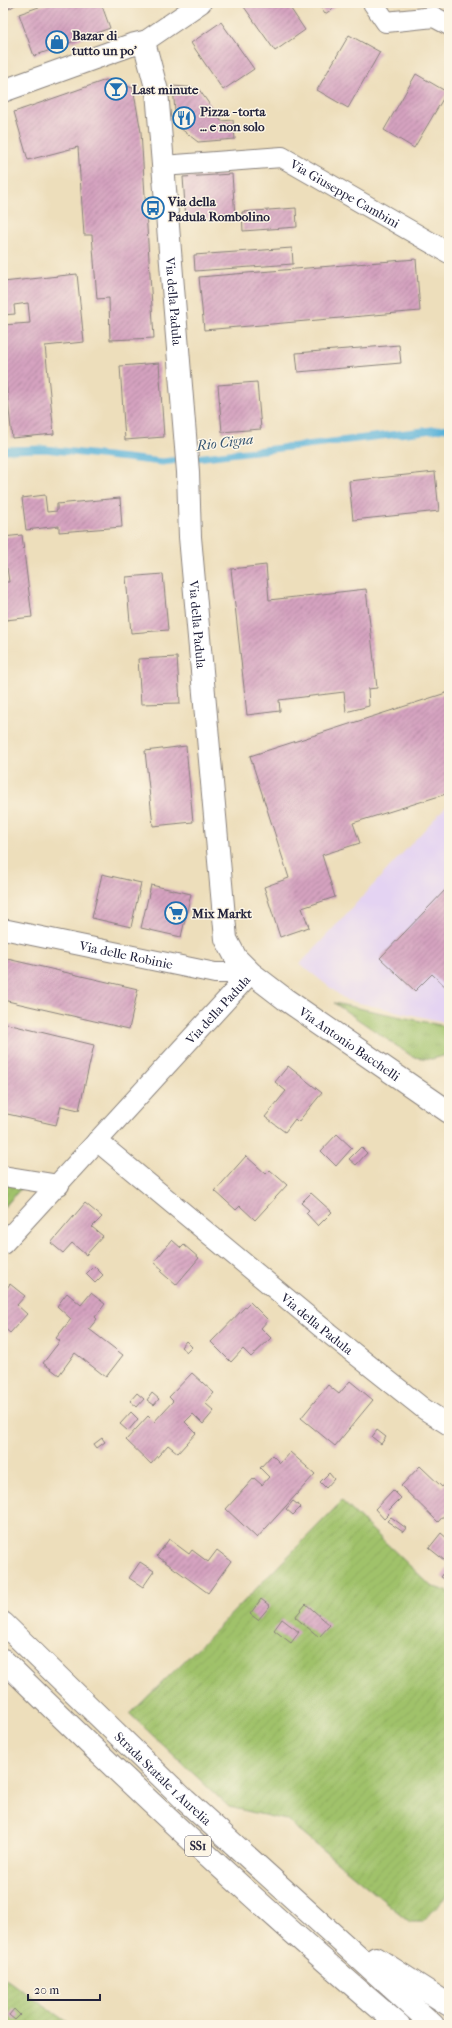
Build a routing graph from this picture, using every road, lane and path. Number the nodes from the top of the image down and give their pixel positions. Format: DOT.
graph roads {
  1 [pos="201,3"];
  2 [pos="373,3"];
  3 [pos="449,25"];
  4 [pos="144,42"];
  5 [pos="3,87"];
  6 [pos="163,166"];
  7 [pos="449,253"];
  8 [pos="3,929"];
  9 [pos="251,973"];
  10 [pos="449,1112"];
  11 [pos="97,1141"];
  12 [pos="3,1176"];
  13 [pos="59,1184"];
  14 [pos="3,1244"];
  15 [pos="449,1425"];
  16 [pos="3,1623"];
  17 [pos="3,1660"];
  18 [pos="327,1928"];
  19 [pos="449,2005"];
  20 [pos="394,2022"];
  21 [pos="433,2025"];
  1 -- 4 [label="street"];
  2 -- 3 [label="street"];
  4 -- 5 [label="main road"];
  4 -- 6 [label="main road, Via della Padula"];
  6 -- 7 [label="street, Via Giuseppe Cambini"];
  6 -- 9 [label="main road, Via della Padula"];
  8 -- 9 [label="street, Via delle Robinie"];
  9 -- 10 [label="main road, Via Antonio Bacchelli"];
  9 -- 11 [label="street, Via della Padula"];
  11 -- 13 [label="street, Via della Padula"];
  11 -- 15 [label="street, Via della Padula"];
  12 -- 13 [label="street"];
  13 -- 14 [label="street, Via della Padula"];
  16 -- 18 [label="main road, Strada Statale 1 Aurelia / SS1"];
  17 -- 20 [label="main road, Strada Statale 1 Aurelia / SS1"];
  18 -- 19 [label="main road"];
  18 -- 21 [label="main road, Strada Statale 1 Aurelia / SS1"];
}
